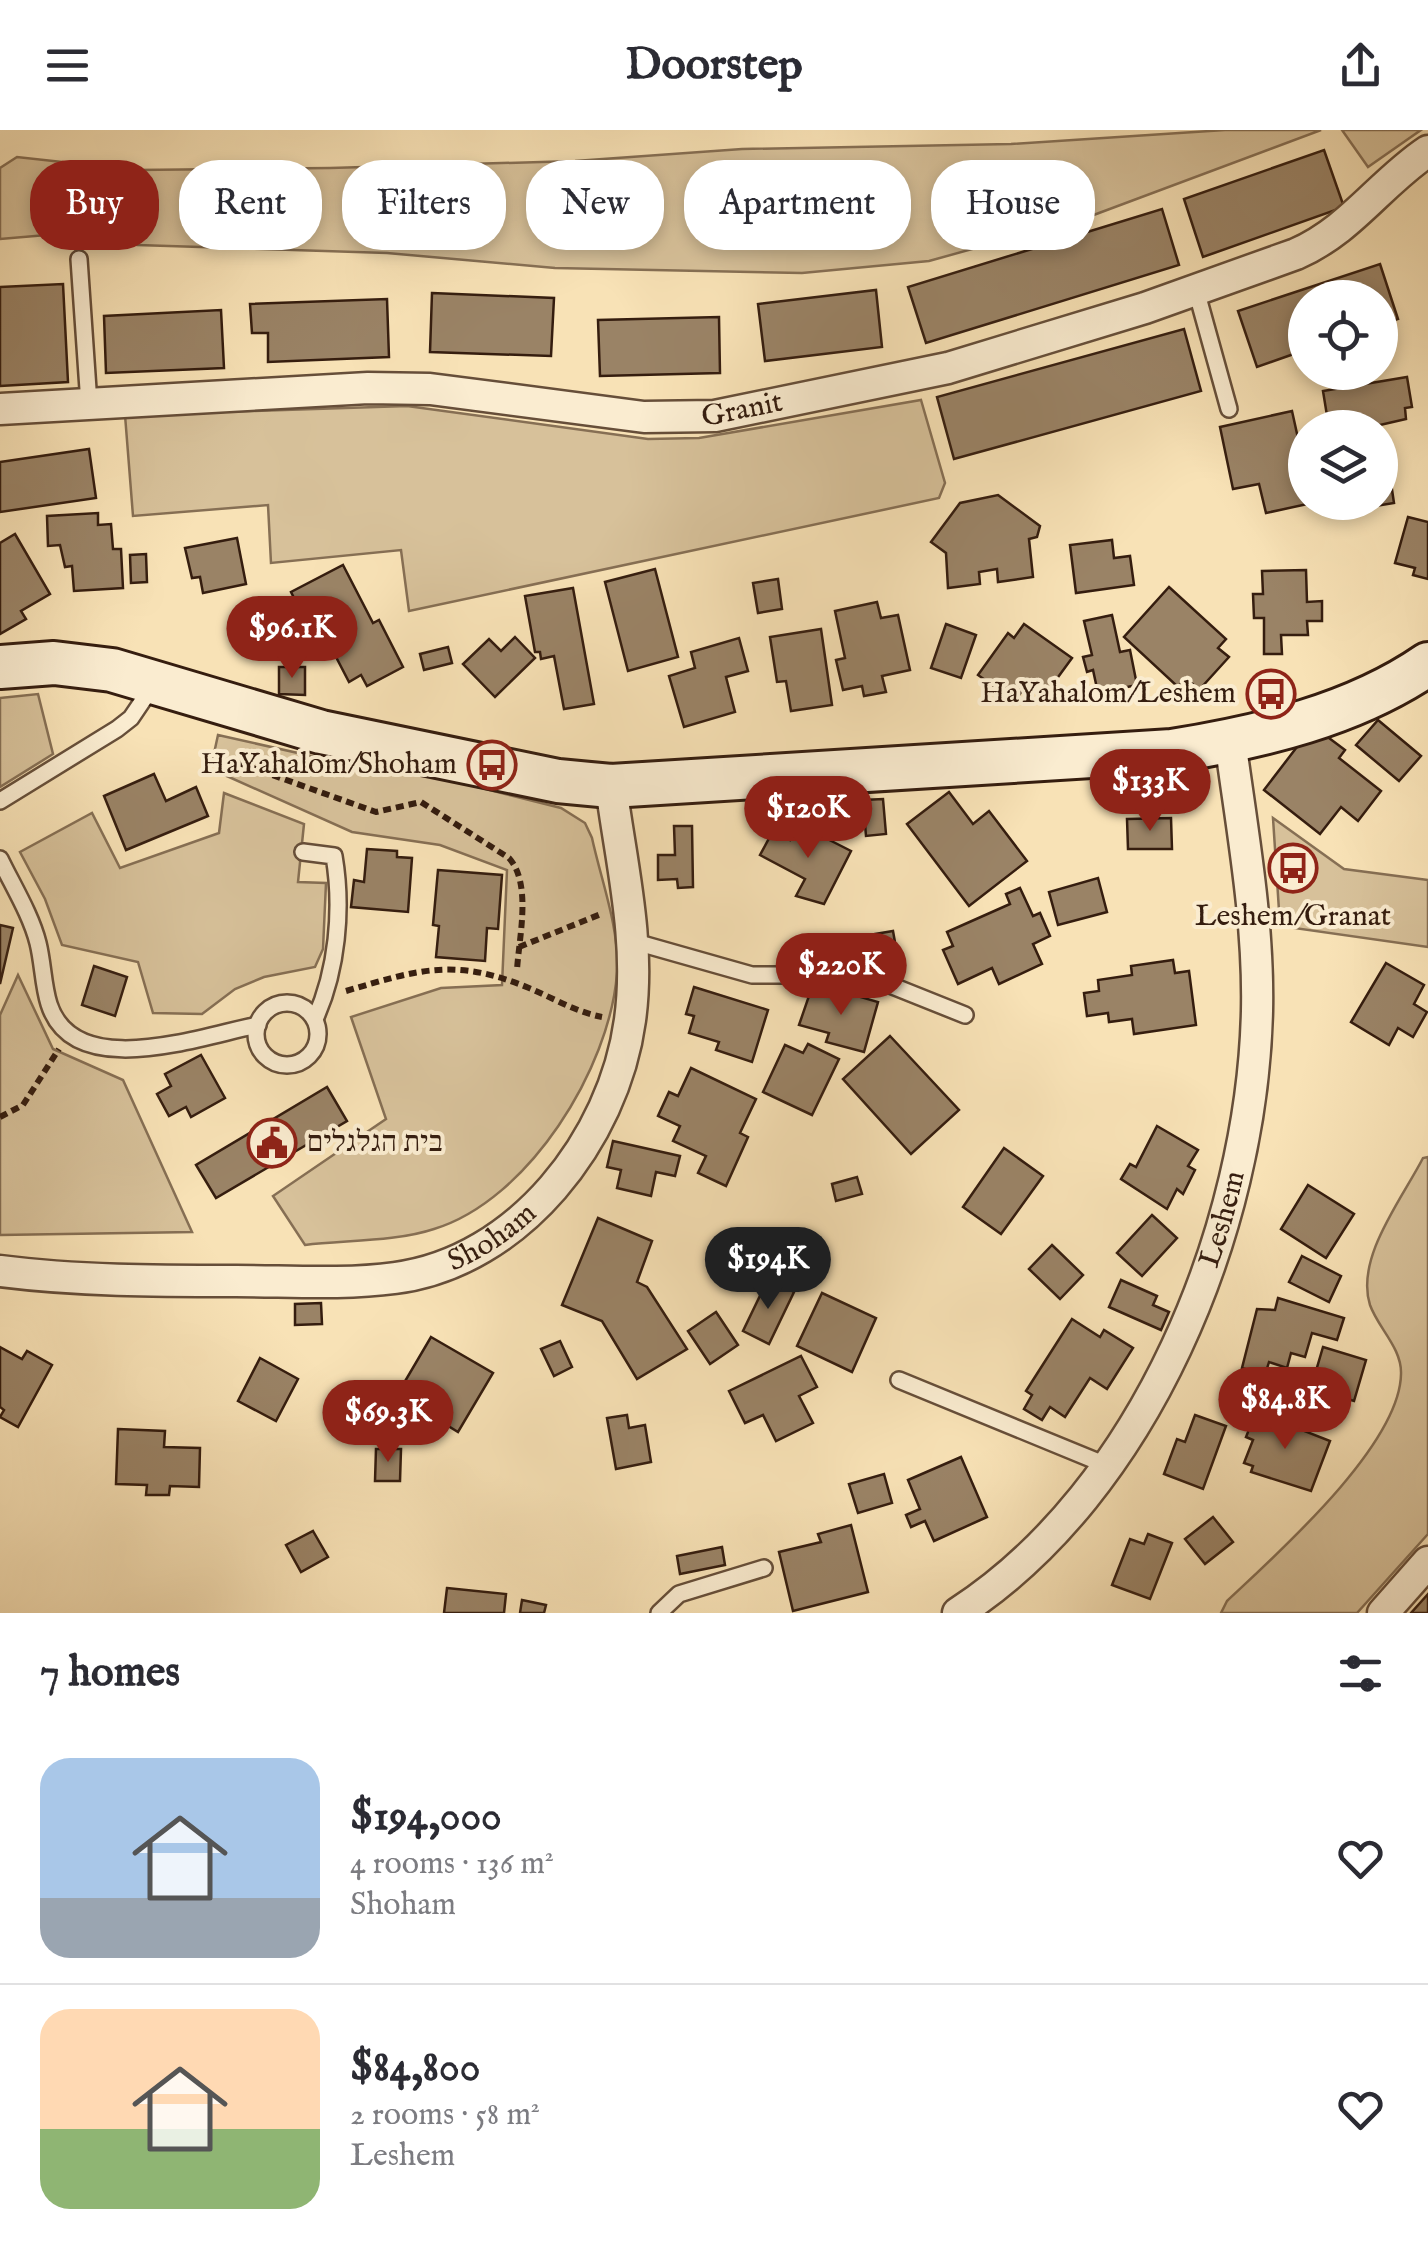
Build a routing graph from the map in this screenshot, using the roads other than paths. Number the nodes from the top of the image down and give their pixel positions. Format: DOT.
graph roads {
  1 [pos="1428,152"];
  2 [pos="80,260"];
  3 [pos="1196,290"];
  4 [pos="89,404"];
  5 [pos="0,409"];
  6 [pos="1230,409"];
  7 [pos="1428,664"];
  8 [pos="0,667"];
  9 [pos="156,682"];
  10 [pos="1230,740"];
  11 [pos="611,786"];
  12 [pos="0,801"];
  13 [pos="303,852"];
  14 [pos="0,859"];
  15 [pos="632,942"];
  16 [pos="965,1014"];
  17 [pos="315,1019"];
  18 [pos="258,1024"];
  19 [pos="0,1272"];
  20 [pos="899,1380"];
  21 [pos="1106,1464"];
  22 [pos="1428,1562"];
  23 [pos="764,1568"];
  24 [pos="660,1613"];
  25 [pos="958,1613"];
  26 [pos="1382,1613"];
  1 -- 3 [label="street, Granit"];
  2 -- 4 [label="lane"];
  3 -- 4 [label="street, Granit"];
  3 -- 6 [label="lane"];
  4 -- 5 [label="street, Granit"];
  7 -- 10 [label="street"];
  8 -- 9 [label="street"];
  9 -- 11 [label="street"];
  9 -- 12 [label="lane"];
  10 -- 11 [label="street"];
  10 -- 21 [label="street, Leshem"];
  11 -- 15 [label="street, Shoham"];
  13 -- 17 [label="lane"];
  14 -- 18 [label="lane"];
  15 -- 16 [label="lane"];
  15 -- 19 [label="street, Shoham"];
  17 -- 18 [label="lane"];
  17 -- 18 [label="lane"];
  20 -- 21 [label="lane"];
  21 -- 25 [label="street, Leshem"];
  22 -- 26 [label="street"];
  23 -- 24 [label="lane"];
}
